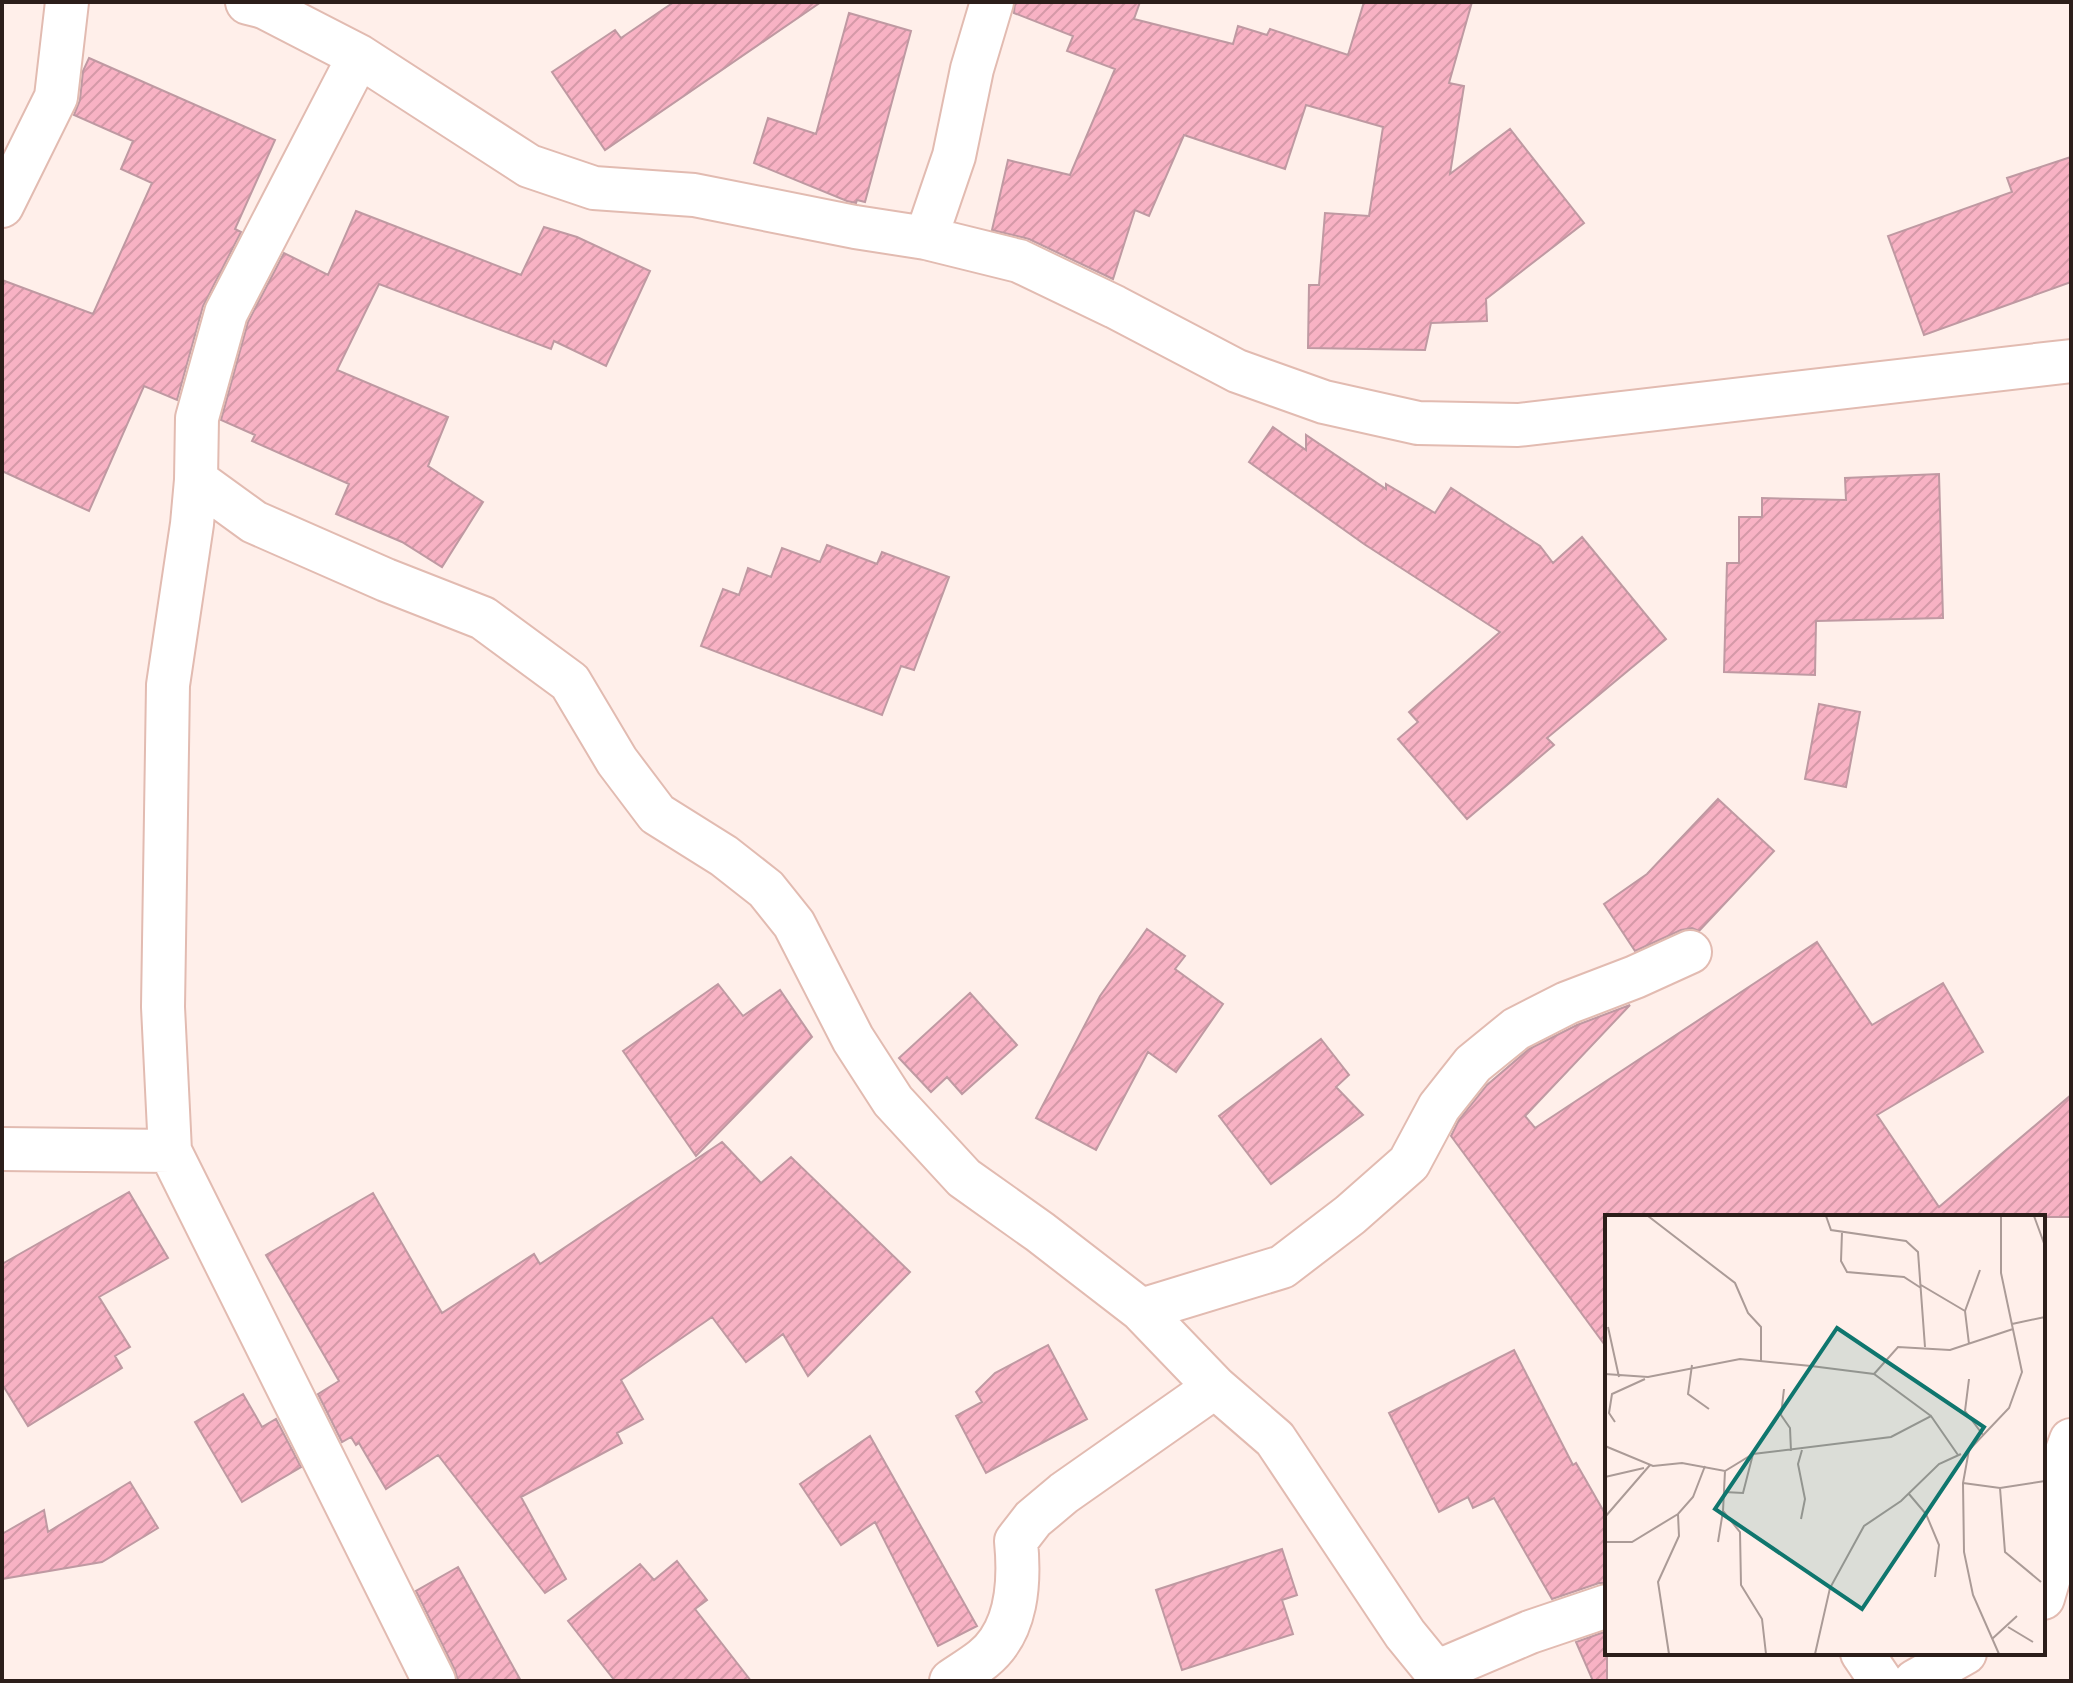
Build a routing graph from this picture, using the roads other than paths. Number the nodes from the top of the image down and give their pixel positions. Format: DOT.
graph roads {
  1 [pos="67,2"];
  2 [pos="992,2"];
  3 [pos="259,3"];
  4 [pos="359,56"];
  5 [pos="2,206"];
  6 [pos="926,238"];
  7 [pos="2071,361"];
  8 [pos="196,480"];
  9 [pos="1690,952"];
  10 [pos="2,1149"];
  11 [pos="170,1151"];
  12 [pos="1141,1310"];
  13 [pos="1215,1387"];
  14 [pos="2071,1440"];
  15 [pos="2045,1591"];
  16 [pos="2071,1596"];
  17 [pos="2045,1605"];
  18 [pos="1605,1607"];
  19 [pos="1863,1655"];
  20 [pos="1961,1655"];
  21 [pos="1442,1677"];
  22 [pos="434,1681"];
  23 [pos="951,1681"];
  24 [pos="1881,1681"];
  25 [pos="1915,1681"];
  1 -- 5 [label="street"];
  2 -- 6 [label="street"];
  3 -- 4 [label="street"];
  4 -- 6 [label="street"];
  4 -- 8 [label="street"];
  6 -- 7 [label="street"];
  8 -- 11 [label="street"];
  8 -- 12 [label="street"];
  9 -- 12 [label="street"];
  10 -- 11 [label="street"];
  11 -- 22 [label="street"];
  12 -- 13 [label="street"];
  13 -- 21 [label="street"];
  13 -- 23 [label="street"];
  14 -- 15 [label="street"];
  16 -- 17 [label="street"];
  18 -- 21 [label="street"];
  19 -- 24 [label="street"];
  20 -- 25 [label="street"];
}
